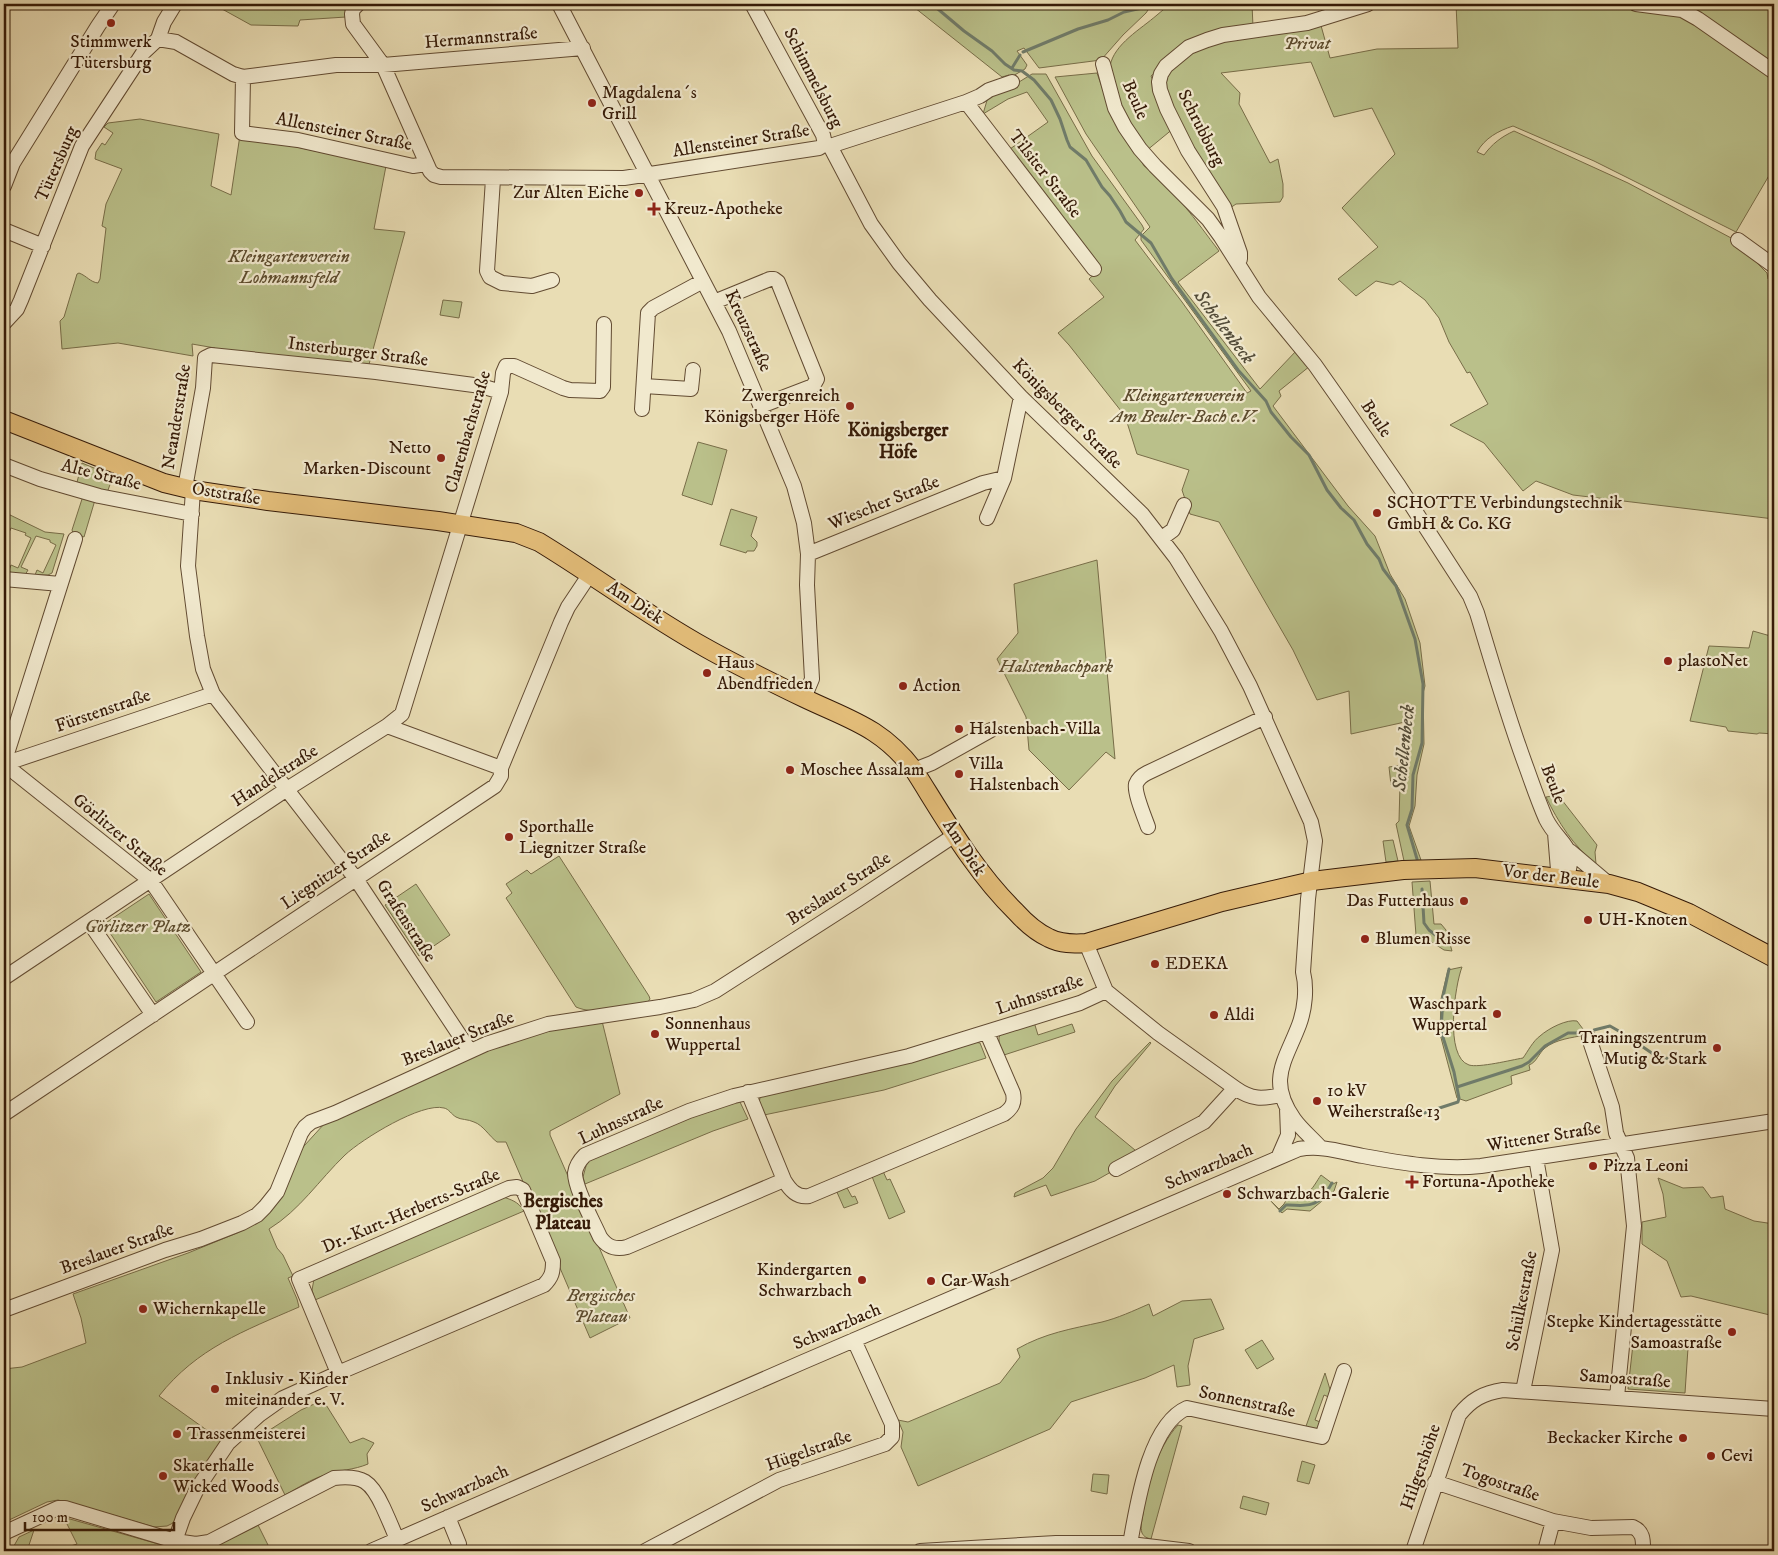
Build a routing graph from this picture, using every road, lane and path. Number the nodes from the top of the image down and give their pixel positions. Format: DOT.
graph roads {
  1 [pos="113,4"];
  2 [pos="175,4"];
  3 [pos="358,4"];
  4 [pos="559,4"];
  5 [pos="752,4"];
  6 [pos="1368,4"];
  7 [pos="1636,4"];
  8 [pos="158,39"];
  9 [pos="583,48"];
  10 [pos="383,64"];
  11 [pos="1104,64"];
  12 [pos="1774,72"];
  13 [pos="243,77"];
  14 [pos="1012,82"];
  15 [pos="966,102"];
  16 [pos="827,145"];
  17 [pos="426,164"];
  18 [pos="647,175"];
  19 [pos="493,179"];
  20 [pos="4,186"];
  21 [pos="4,230"];
  22 [pos="1738,240"];
  23 [pos="42,246"];
  24 [pos="1241,266"];
  25 [pos="1774,266"];
  26 [pos="1094,269"];
  27 [pos="552,280"];
  28 [pos="704,281"];
  29 [pos="714,302"];
  30 [pos="4,323"];
  31 [pos="604,324"];
  32 [pos="211,355"];
  33 [pos="693,370"];
  34 [pos="644,386"];
  35 [pos="500,392"];
  36 [pos="1021,397"];
  37 [pos="761,406"];
  38 [pos="642,409"];
  39 [pos="4,420"];
  40 [pos="4,465"];
  41 [pos="1004,478"];
  42 [pos="189,489"];
  43 [pos="1184,505"];
  44 [pos="192,514"];
  45 [pos="987,518"];
  46 [pos="460,524"];
  47 [pos="1162,538"];
  48 [pos="74,539"];
  49 [pos="808,554"];
  50 [pos="590,574"];
  51 [pos="4,579"];
  52 [pos="60,584"];
  53 [pos="213,694"];
  54 [pos="804,698"];
  55 [pos="1265,717"];
  56 [pos="387,726"];
  57 [pos="991,730"];
  58 [pos="4,764"];
  59 [pos="501,768"];
  60 [pos="914,770"];
  61 [pos="287,789"];
  62 [pos="1148,827"];
  63 [pos="1555,833"];
  64 [pos="955,835"];
  65 [pos="1570,851"];
  66 [pos="1566,878"];
  67 [pos="356,879"];
  68 [pos="151,881"];
  69 [pos="1312,881"];
  70 [pos="1610,884"];
  71 [pos="89,922"];
  72 [pos="1086,942"];
  73 [pos="1774,958"];
  74 [pos="214,974"];
  75 [pos="4,978"];
  76 [pos="1106,991"];
  77 [pos="153,1015"];
  78 [pos="247,1022"];
  79 [pos="987,1033"];
  80 [pos="1589,1038"];
  81 [pos="470,1051"];
  82 [pos="1235,1088"];
  83 [pos="748,1092"];
  84 [pos="1284,1101"];
  85 [pos="4,1114"];
  86 [pos="1774,1121"];
  87 [pos="1621,1144"];
  88 [pos="1320,1147"];
  89 [pos="1278,1158"];
  90 [pos="1536,1158"];
  91 [pos="1116,1169"];
  92 [pos="784,1180"];
  93 [pos="4,1310"];
  94 [pos="854,1340"];
  95 [pos="1344,1371"];
  96 [pos="338,1373"];
  97 [pos="1522,1391"];
  98 [pos="1617,1397"];
  99 [pos="1474,1399"];
  100 [pos="1774,1409"];
  101 [pos="1436,1482"];
  102 [pos="448,1517"];
  103 [pos="1553,1521"];
  104 [pos="4,1533"];
  105 [pos="397,1540"];
  106 [pos="175,1541"];
  107 [pos="1130,1544"];
  108 [pos="371,1551"];
  109 [pos="458,1551"];
  110 [pos="645,1551"];
  111 [pos="920,1551"];
  112 [pos="1189,1551"];
  113 [pos="1413,1551"];
  114 [pos="1545,1551"];
  115 [pos="1643,1551"];
  1 -- 20 [label="street"];
  2 -- 8 [label="street, Tütersburg"];
  3 -- 10 [label="street"];
  4 -- 9 [label="street, Kreuzstraße"];
  5 -- 16 [label="street, Schimmelsburg"];
  6 -- 24 [label="street, Schrubburg"];
  7 -- 12 [label="street"];
  8 -- 13 [label="street"];
  8 -- 23 [label="street, Tütersburg"];
  9 -- 10 [label="street, Hermannstraße"];
  9 -- 18 [label="street, Kreuzstraße"];
  10 -- 13 [label="street, Hermannstraße"];
  10 -- 17 [label="street"];
  11 -- 24 [label="street, Beule"];
  13 -- 17 [label="street, Allensteiner Straße"];
  14 -- 15 [label="street, Allensteiner Straße"];
  15 -- 16 [label="street, Allensteiner Straße"];
  15 -- 26 [label="street, Tilsiter Straße"];
  16 -- 18 [label="street, Allensteiner Straße"];
  16 -- 36 [label="street, Königsberger Straße"];
  17 -- 19 [label="street, Allensteiner Straße"];
  18 -- 19 [label="street, Allensteiner Straße"];
  18 -- 28 [label="street, Kreuzstraße"];
  19 -- 27 [label="street"];
  21 -- 23 [label="street"];
  22 -- 25 [label="street"];
  23 -- 30 [label="street, Tütersburg"];
  24 -- 63 [label="street, Beule"];
  28 -- 29 [label="street, Kreuzstraße"];
  28 -- 34 [label="street"];
  29 -- 37 [label="street, Kreuzstraße"];
  29 -- 37 [label="street"];
  31 -- 35 [label="street, Clarenbachstraße"];
  32 -- 35 [label="street, Insterburger Straße"];
  32 -- 42 [label="street, Neanderstraße"];
  33 -- 34 [label="street"];
  34 -- 38 [label="street"];
  35 -- 46 [label="street, Clarenbachstraße"];
  36 -- 41 [label="street"];
  36 -- 47 [label="street, Königsberger Straße"];
  37 -- 49 [label="street, Kreuzstraße"];
  39 -- 42 [label="main road, Oststraße"];
  40 -- 44 [label="street, Alte Straße"];
  41 -- 45 [label="street"];
  41 -- 49 [label="street, Wiescher Straße"];
  42 -- 44 [label="street, Grafenstraße"];
  42 -- 46 [label="main road, Oststraße"];
  43 -- 47 [label="street"];
  44 -- 53 [label="street, Grafenstraße"];
  46 -- 50 [label="main road, Am Diek"];
  46 -- 56 [label="street, Handelstraße"];
  47 -- 55 [label="street, Königsberger Straße"];
  48 -- 52 [label="street"];
  49 -- 54 [label="street, Kreuzstraße"];
  50 -- 54 [label="main road, Am Diek"];
  50 -- 59 [label="street, Liegnitzer Straße"];
  51 -- 52 [label="street"];
  52 -- 58 [label="street"];
  53 -- 58 [label="street, Fürstenstraße"];
  53 -- 61 [label="street, Grafenstraße"];
  54 -- 60 [label="main road, Am Diek"];
  55 -- 62 [label="street"];
  55 -- 69 [label="street, Königsberger Straße"];
  56 -- 59 [label="street"];
  56 -- 61 [label="street, Handelstraße"];
  57 -- 60 [label="street"];
  58 -- 68 [label="street, Görlitzer Straße"];
  59 -- 67 [label="street, Liegnitzer Straße"];
  60 -- 64 [label="main road, Am Diek"];
  61 -- 67 [label="street, Grafenstraße"];
  61 -- 68 [label="street, Handelstraße"];
  63 -- 65 [label="street, Beule"];
  63 -- 66 [label="street, Beule"];
  64 -- 72 [label="main road, Am Diek"];
  64 -- 81 [label="street, Breslauer Straße"];
  65 -- 66 [label="street"];
  65 -- 70 [label="street, Beule"];
  66 -- 69 [label="main road, Vor der Beule"];
  66 -- 70 [label="main road, Vor der Beule"];
  67 -- 74 [label="street, Liegnitzer Straße"];
  67 -- 81 [label="street, Grafenstraße"];
  68 -- 71 [label="street, Handelstraße"];
  68 -- 74 [label="street, Görlitzer Straße"];
  69 -- 72 [label="main road, Am Diek"];
  69 -- 84 [label="street"];
  70 -- 73 [label="main road, Vor der Beule"];
  71 -- 75 [label="street, Handelstraße"];
  71 -- 77 [label="street"];
  72 -- 76 [label="street, Luhnsstraße"];
  74 -- 77 [label="street, Liegnitzer Straße"];
  74 -- 78 [label="street, Görlitzer Straße"];
  76 -- 79 [label="street, Luhnsstraße"];
  76 -- 82 [label="street, Luhnsstraße"];
  77 -- 85 [label="street, Liegnitzer Straße"];
  79 -- 83 [label="street, Luhnsstraße"];
  79 -- 92 [label="street, Luhnsstraße"];
  80 -- 87 [label="street"];
  81 -- 93 [label="street, Breslauer Straße"];
  82 -- 84 [label="street, Luhnsstraße"];
  82 -- 91 [label="street"];
  83 -- 92 [label="street, Luhnsstraße"];
  83 -- 92 [label="street, Luhnsstraße"];
  84 -- 88 [label="street"];
  84 -- 89 [label="street"];
  86 -- 87 [label="street, Wittener Straße"];
  87 -- 90 [label="street, Wittener Straße"];
  87 -- 98 [label="street"];
  88 -- 89 [label="street, Schwarzbach"];
  88 -- 90 [label="street, Wittener Straße"];
  89 -- 94 [label="street, Schwarzbach"];
  90 -- 97 [label="street, Schülkestraße"];
  94 -- 102 [label="street, Schwarzbach"];
  94 -- 110 [label="street, Hügelstraße"];
  95 -- 107 [label="street, Sonnenstraße"];
  96 -- 96 [label="street, Dr.-Kurt-Herberts-Straße"];
  96 -- 106 [label="street, Dr.-Kurt-Herberts-Straße"];
  97 -- 98 [label="street, Samoastraße"];
  97 -- 99 [label="street, Samoastraße"];
  98 -- 100 [label="street, Samoastraße"];
  99 -- 101 [label="street, Hilgershöhe"];
  101 -- 103 [label="street, Togostraße"];
  101 -- 113 [label="street, Hilgershöhe"];
  102 -- 105 [label="street, Schwarzbach"];
  102 -- 109 [label="street"];
  103 -- 114 [label="street, Togostraße"];
  103 -- 115 [label="street, Togostraße"];
  104 -- 106 [label="street"];
  105 -- 106 [label="street"];
  105 -- 108 [label="street, Schwarzbach"];
  107 -- 111 [label="street"];
  107 -- 112 [label="street"];
}
